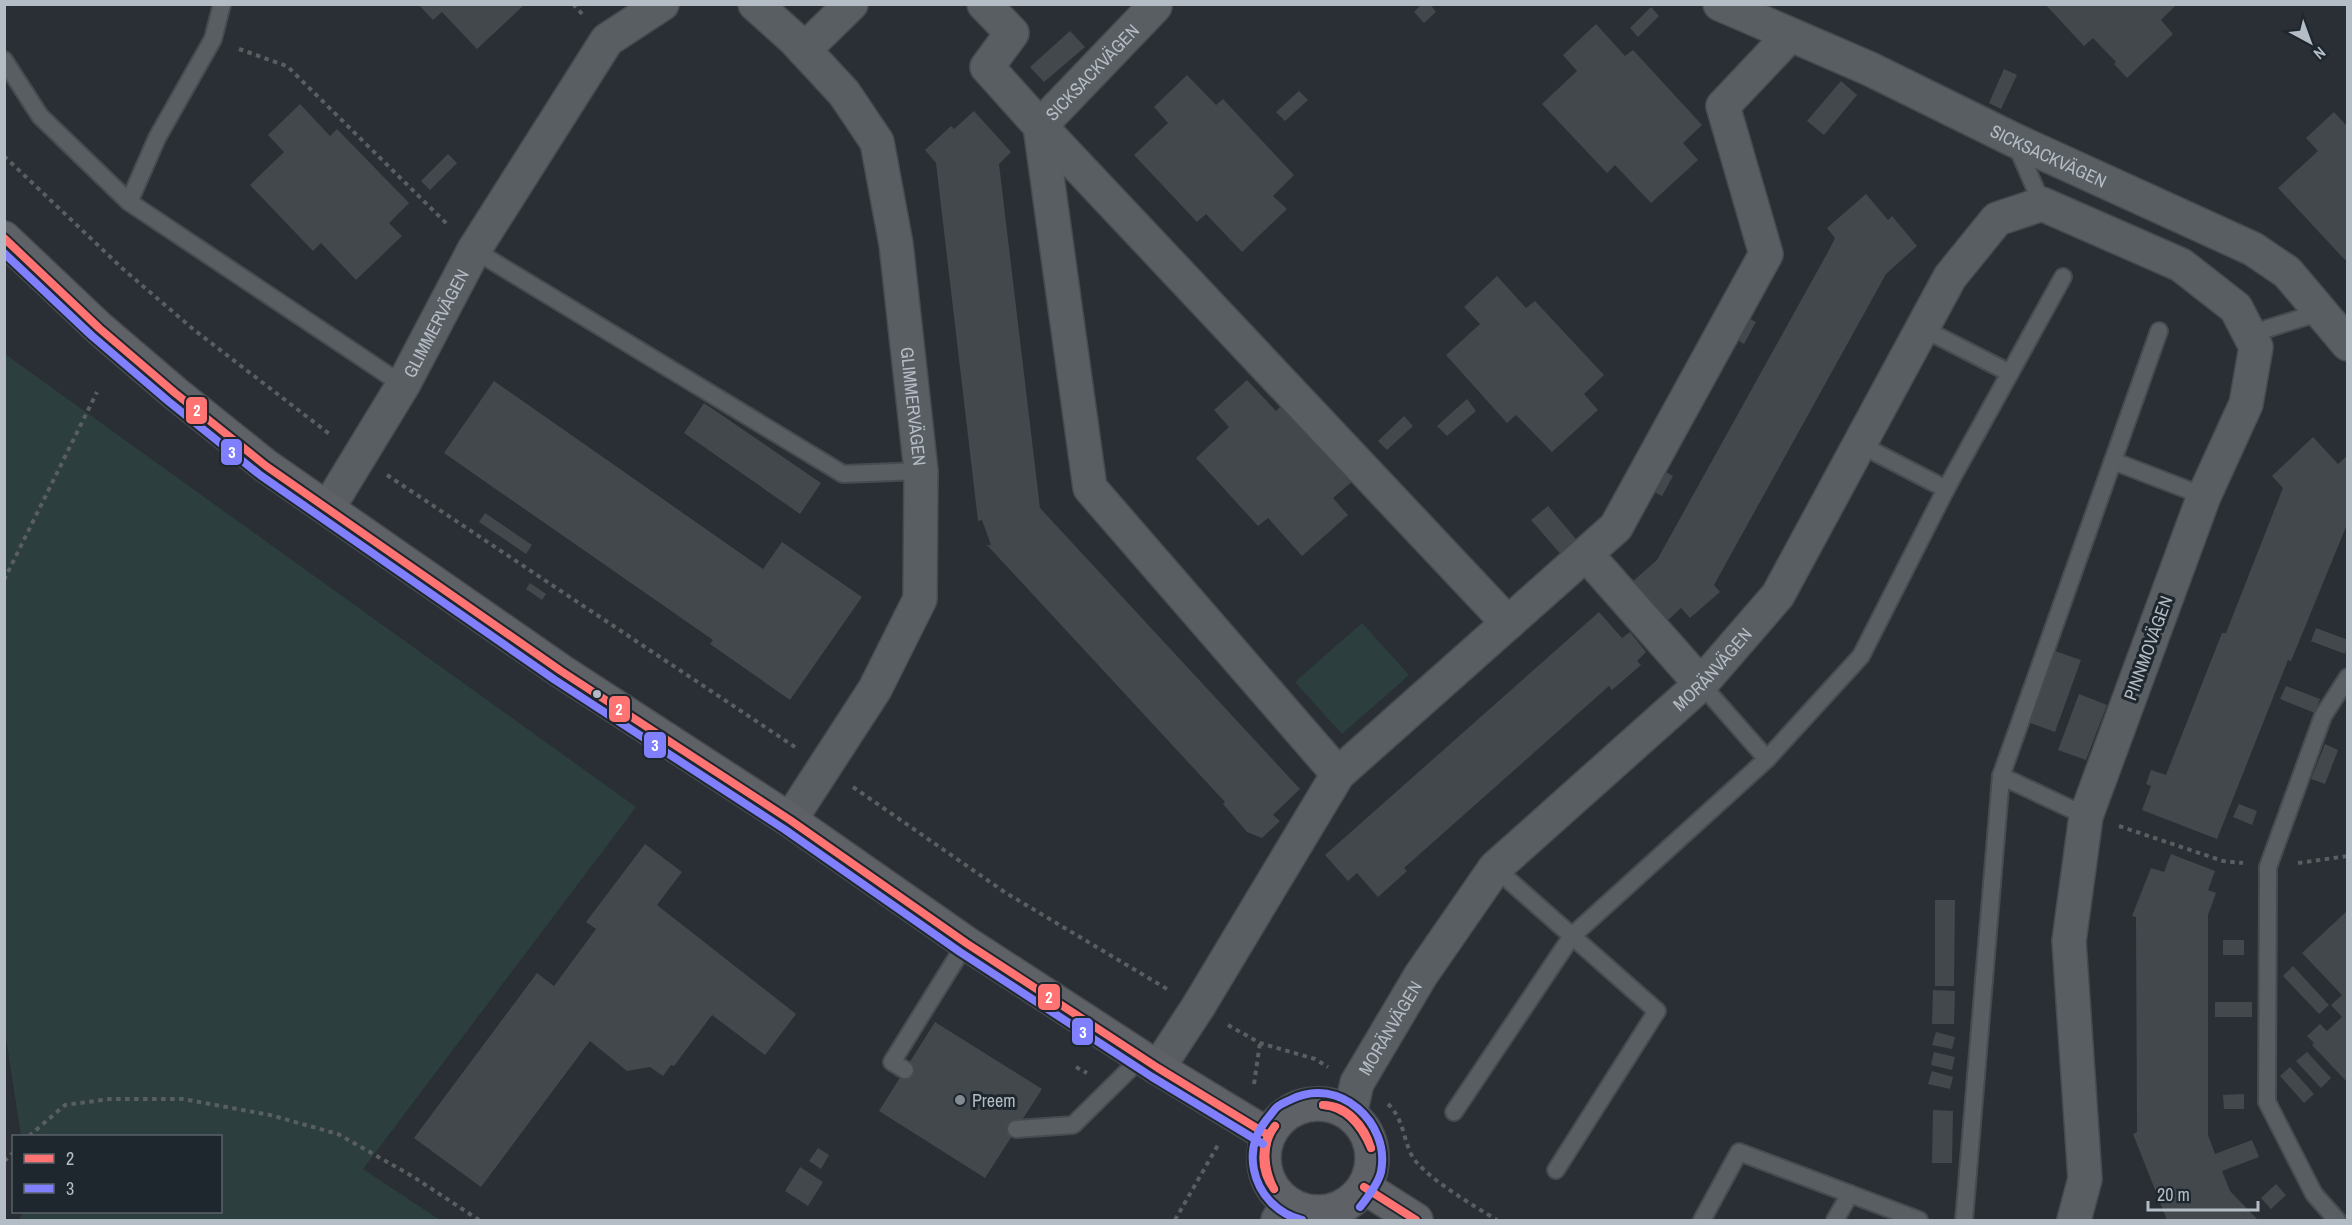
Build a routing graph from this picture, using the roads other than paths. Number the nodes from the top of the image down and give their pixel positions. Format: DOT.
graph roads {
  1 [pos="222,4"];
  2 [pos="662,4"];
  3 [pos="755,4"];
  4 [pos="851,4"];
  5 [pos="984,4"];
  6 [pos="1153,4"];
  7 [pos="1720,4"];
  8 [pos="1790,35"];
  9 [pos="804,50"];
  10 [pos="4,60"];
  11 [pos="1040,126"];
  12 [pos="2014,140"];
  13 [pos="129,202"];
  14 [pos="2042,204"];
  15 [pos="4,237"];
  16 [pos="474,250"];
  17 [pos="2063,277"];
  18 [pos="2321,312"];
  19 [pos="1924,329"];
  20 [pos="2159,331"];
  21 [pos="2250,334"];
  22 [pos="2348,344"];
  23 [pos="2010,373"];
  24 [pos="403,385"];
  25 [pos="1859,444"];
  26 [pos="2113,461"];
  27 [pos="921,471"];
  28 [pos="1946,489"];
  29 [pos="2204,496"];
  30 [pos="328,508"];
  31 [pos="1586,554"];
  32 [pos="1508,623"];
  33 [pos="2348,677"];
  34 [pos="1701,684"];
  35 [pos="1767,759"];
  36 [pos="1338,774"];
  37 [pos="2001,776"];
  38 [pos="2086,816"];
  39 [pos="790,820"];
  40 [pos="1495,868"];
  41 [pos="1572,936"];
  42 [pos="966,943"];
  43 [pos="1150,1063"];
  44 [pos="905,1070"];
  45 [pos="1454,1112"];
  46 [pos="1350,1114"];
  47 [pos="1016,1129"];
  48 [pos="1268,1136"];
  49 [pos="1556,1170"];
  50 [pos="1364,1186"];
  51 [pos="1850,1194"];
  52 [pos="1283,1212"];
  53 [pos="1416,1221"];
  54 [pos="1702,1221"];
  55 [pos="1835,1221"];
  56 [pos="1918,1221"];
  57 [pos="1964,1221"];
  58 [pos="2074,1221"];
  59 [pos="2337,1221"];
  1 -- 13 [label="lane"];
  2 -- 16 [label="street, GLIMMERVÄGEN"];
  3 -- 9 [label="street, GLIMMERVÄGEN"];
  4 -- 9 [label="street"];
  5 -- 11 [label="street, SICKSACKVÄGEN"];
  6 -- 11 [label="street, SICKSACKVÄGEN"];
  7 -- 8 [label="street, SICKSACKVÄGEN"];
  8 -- 12 [label="street, SICKSACKVÄGEN"];
  8 -- 31 [label="street"];
  9 -- 27 [label="street, GLIMMERVÄGEN"];
  10 -- 13 [label="lane"];
  11 -- 32 [label="street"];
  11 -- 36 [label="street"];
  12 -- 14 [label="lane"];
  12 -- 18 [label="street, SICKSACKVÄGEN"];
  13 -- 24 [label="lane"];
  14 -- 19 [label="street, MORÄNVÄGEN"];
  14 -- 21 [label="street, PINNMOVÄGEN"];
  15 -- 30 [label="street"];
  16 -- 24 [label="street, GLIMMERVÄGEN"];
  16 -- 27 [label="lane"];
  17 -- 23 [label="lane"];
  18 -- 21 [label="lane"];
  18 -- 22 [label="street, SICKSACKVÄGEN"];
  19 -- 23 [label="lane"];
  19 -- 25 [label="street, MORÄNVÄGEN"];
  20 -- 26 [label="lane"];
  21 -- 29 [label="street, PINNMOVÄGEN"];
  23 -- 28 [label="lane"];
  24 -- 30 [label="street, GLIMMERVÄGEN"];
  25 -- 28 [label="lane"];
  25 -- 34 [label="street, MORÄNVÄGEN"];
  26 -- 29 [label="lane"];
  26 -- 37 [label="lane"];
  27 -- 39 [label="street, GLIMMERVÄGEN"];
  28 -- 35 [label="lane"];
  29 -- 38 [label="street, PINNMOVÄGEN"];
  30 -- 39 [label="street"];
  31 -- 32 [label="street"];
  31 -- 34 [label="street"];
  32 -- 36 [label="street"];
  33 -- 59 [label="lane"];
  34 -- 35 [label="lane"];
  34 -- 40 [label="street, MORÄNVÄGEN"];
  35 -- 41 [label="lane"];
  36 -- 43 [label="street"];
  37 -- 38 [label="lane"];
  37 -- 57 [label="lane"];
  38 -- 58 [label="street, PINNMOVÄGEN"];
  39 -- 42 [label="street"];
  40 -- 41 [label="lane"];
  40 -- 46 [label="street, MORÄNVÄGEN"];
  41 -- 45 [label="lane"];
  41 -- 49 [label="lane"];
  42 -- 43 [label="street"];
  42 -- 44 [label="lane"];
  43 -- 47 [label="lane"];
  43 -- 48 [label="street"];
  46 -- 48 [label="street"];
  46 -- 50 [label="street"];
  48 -- 52 [label="street"];
  50 -- 52 [label="street"];
  50 -- 53 [label="street"];
  51 -- 54 [label="lane"];
  51 -- 55 [label="lane"];
  51 -- 56 [label="lane"];
}
